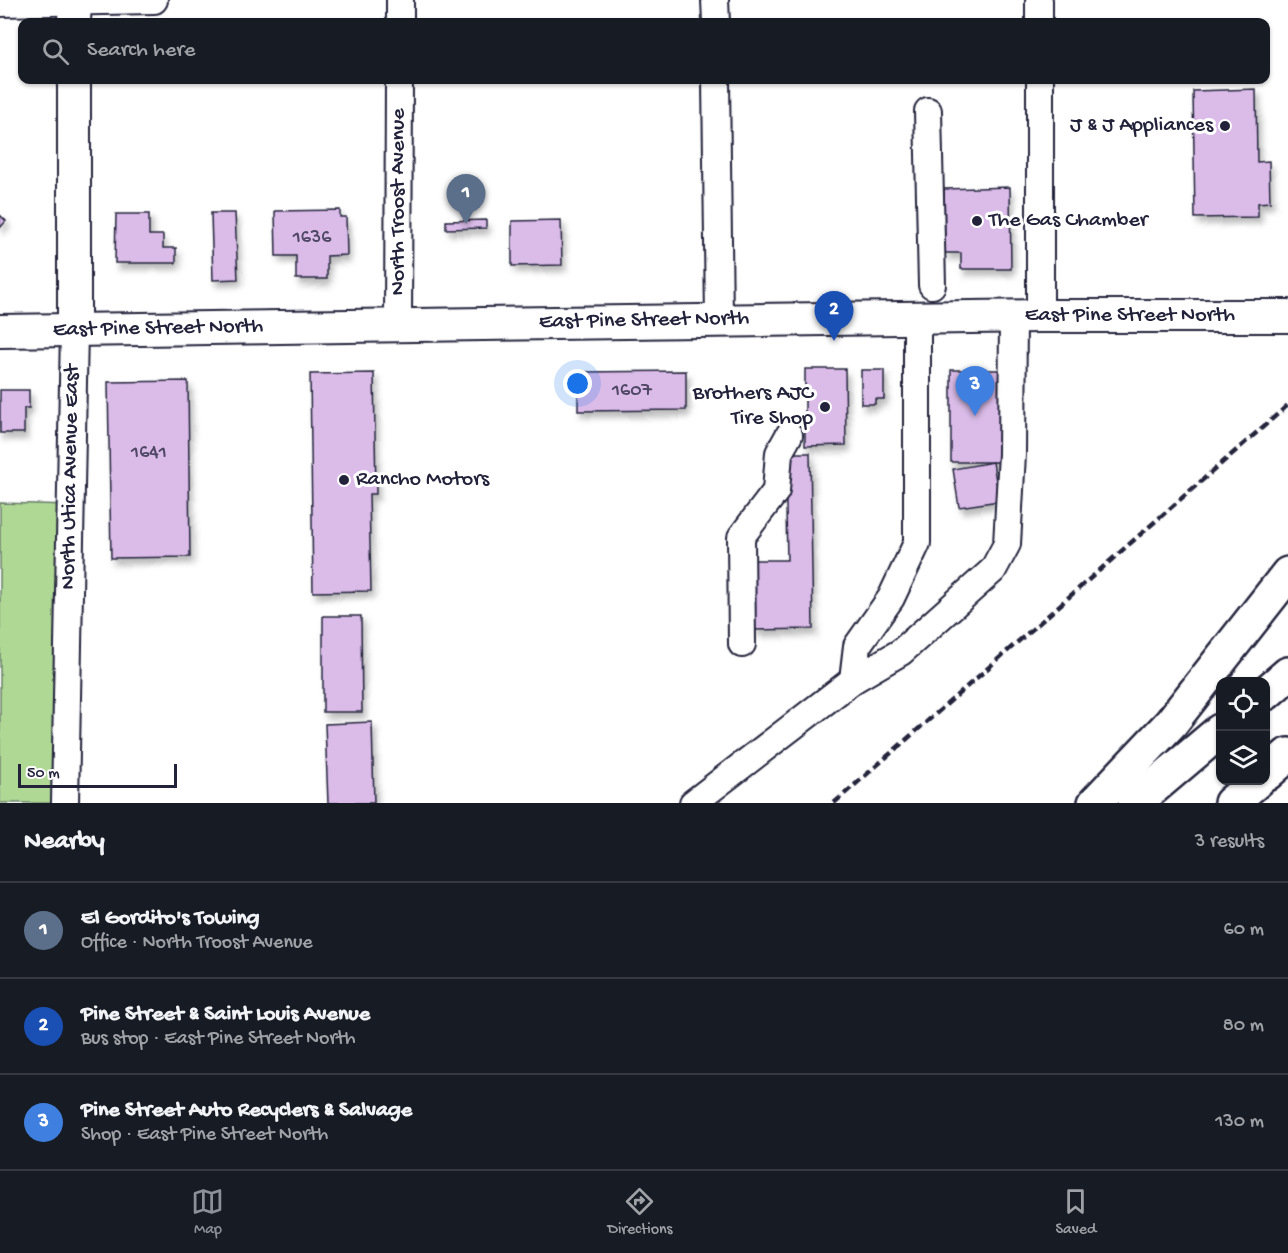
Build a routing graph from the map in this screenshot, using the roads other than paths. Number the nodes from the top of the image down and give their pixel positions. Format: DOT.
graph roads {
  1 [pos="154,0"];
  2 [pos="400,0"];
  3 [pos="715,0"];
  4 [pos="1039,0"];
  5 [pos="0,3"];
  6 [pos="75,8"];
  7 [pos="400,18"];
  8 [pos="716,18"];
  9 [pos="1039,18"];
  10 [pos="74,84"];
  11 [pos="399,84"];
  12 [pos="716,84"];
  13 [pos="1040,84"];
  14 [pos="928,111"];
  15 [pos="932,285"];
  16 [pos="1027,316"];
  17 [pos="1288,316"];
  18 [pos="917,318"];
  19 [pos="719,320"];
  20 [pos="398,325"];
  21 [pos="74,330"];
  22 [pos="0,331"];
  23 [pos="789,435"];
  24 [pos="1288,574"];
  25 [pos="742,644"];
  26 [pos="1288,674"];
  27 [pos="854,680"];
  28 [pos="1270,690"];
  29 [pos="1216,735"];
  30 [pos="1288,755"];
  31 [pos="1270,771"];
  32 [pos="1252,785"];
  33 [pos="65,803"];
  34 [pos="693,803"];
  35 [pos="1095,803"];
  36 [pos="1135,803"];
  37 [pos="1231,803"];
  1 -- 6 [label="street"];
  2 -- 7 [label="street"];
  3 -- 8 [label="street"];
  4 -- 9 [label="street"];
  5 -- 6 [label="street"];
  10 -- 21 [label="main road, North Utica Avenue East"];
  11 -- 20 [label="street, North Troost Avenue"];
  12 -- 19 [label="street"];
  13 -- 16 [label="street"];
  14 -- 15 [label="street"];
  16 -- 17 [label="main road, East Pine Street North"];
  16 -- 18 [label="main road, East Pine Street North"];
  16 -- 27 [label="street"];
  18 -- 19 [label="main road, East Pine Street North"];
  18 -- 27 [label="street"];
  19 -- 20 [label="main road, East Pine Street North"];
  20 -- 21 [label="main road, East Pine Street North"];
  21 -- 22 [label="main road, East Pine Street North"];
  21 -- 33 [label="street, North Utica Avenue East"];
  23 -- 25 [label="street"];
  24 -- 35 [label="highway"];
  26 -- 28 [label="highway"];
  27 -- 34 [label="street"];
  29 -- 36 [label="highway"];
  30 -- 31 [label="highway"];
  32 -- 37 [label="highway"];
}
